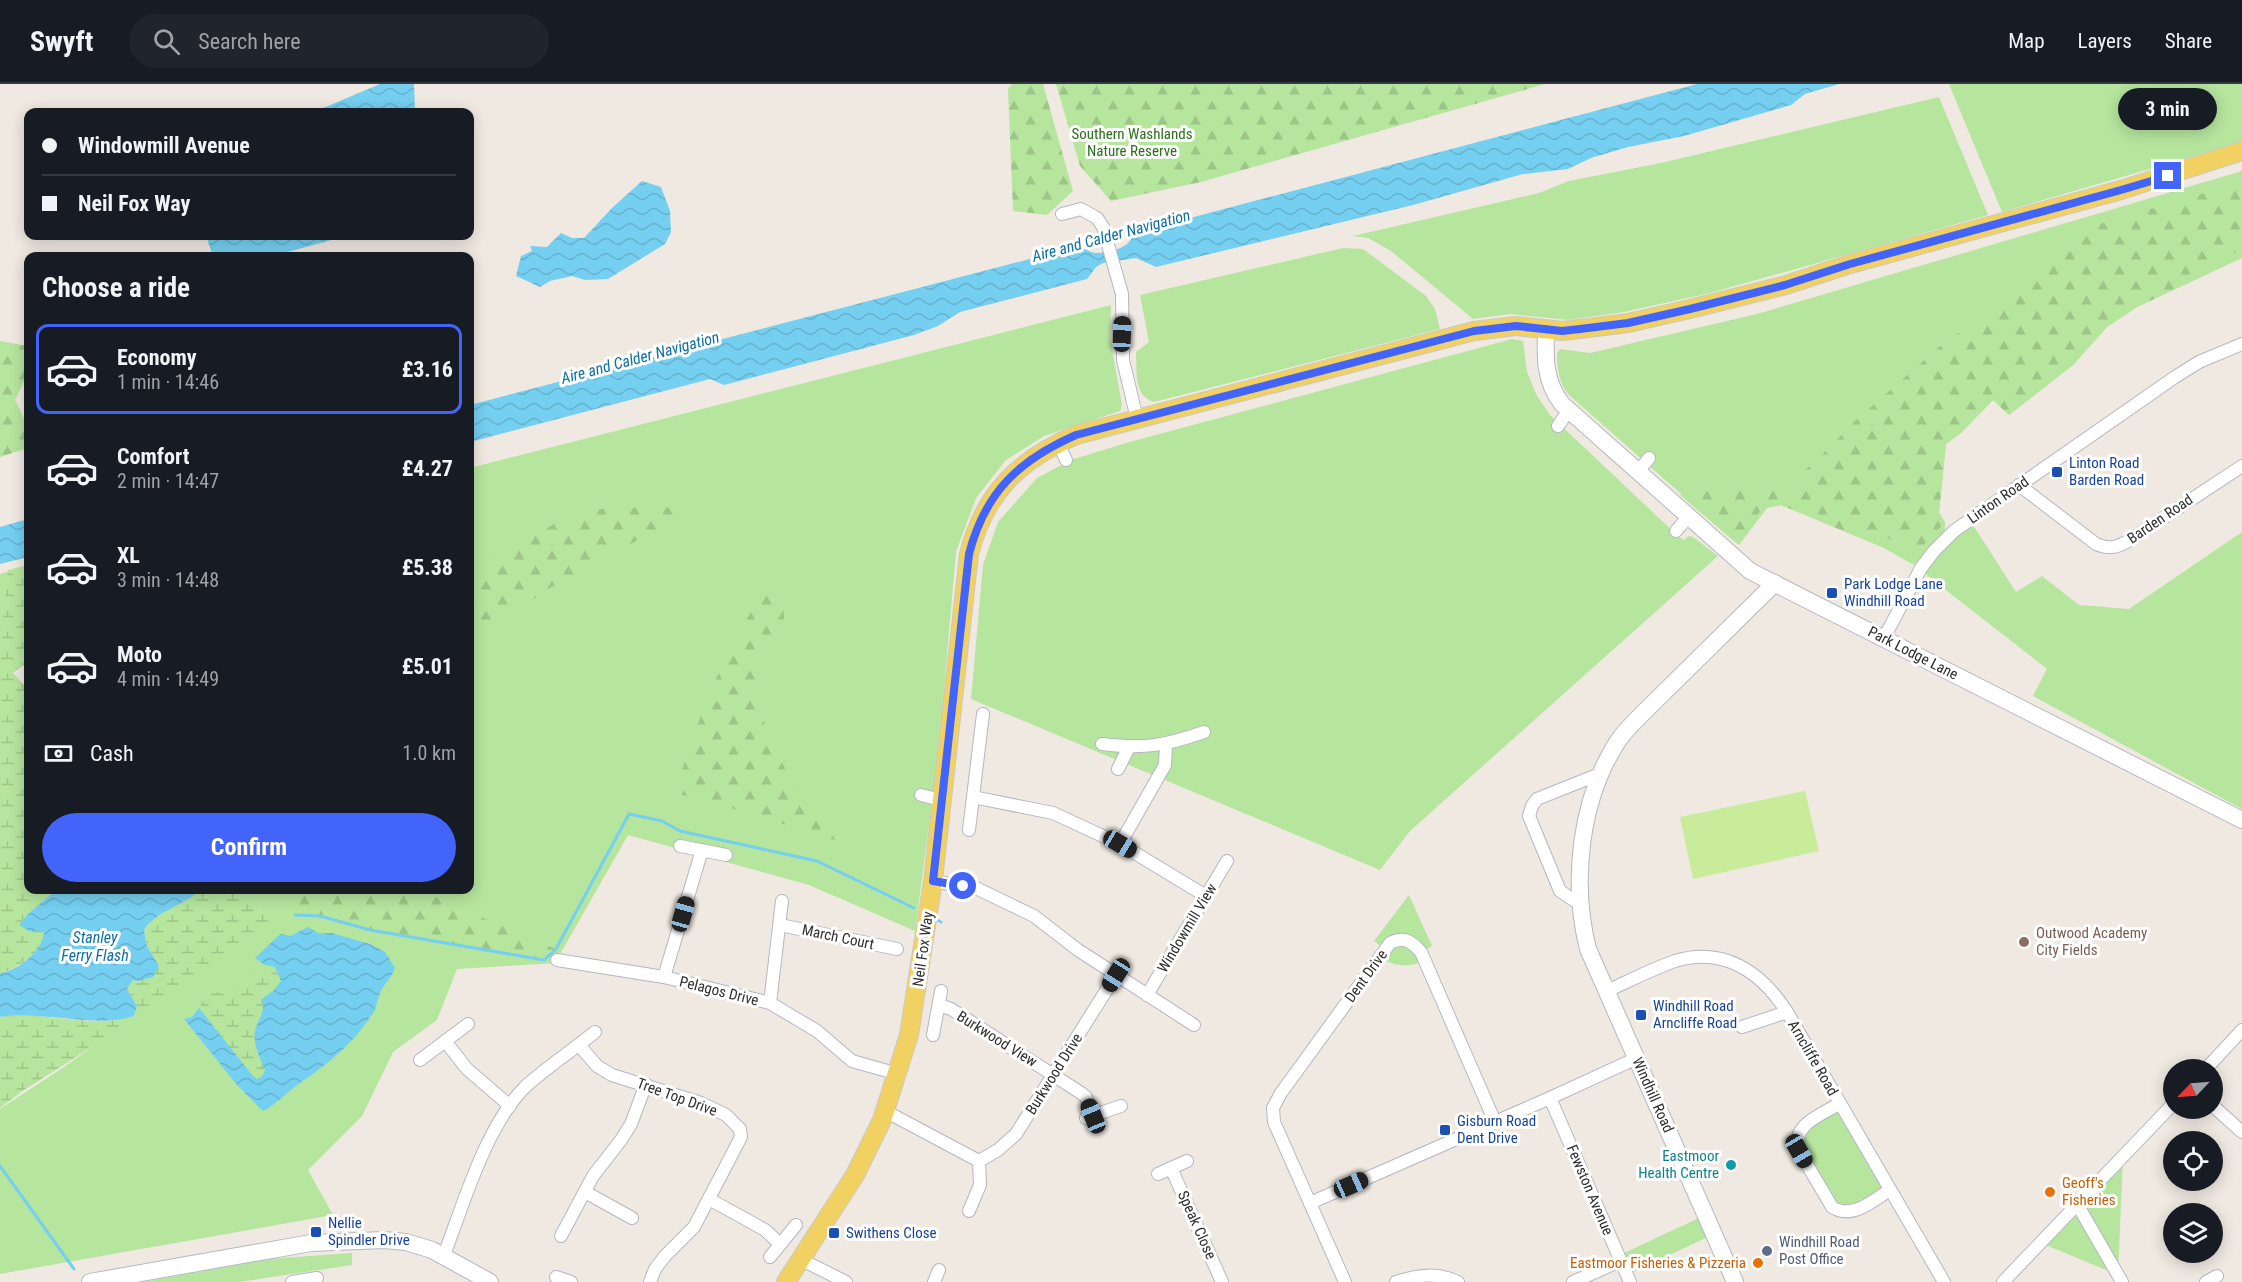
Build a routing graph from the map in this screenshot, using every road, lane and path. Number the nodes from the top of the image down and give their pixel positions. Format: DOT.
graph roads {
  1 [pos="2242,151"];
  2 [pos="1062,214"];
  3 [pos="1546,329"];
  4 [pos="2242,344"];
  5 [pos="1569,410"];
  6 [pos="1137,419"];
  7 [pos="1558,426"];
  8 [pos="1058,443"];
  9 [pos="1649,458"];
  10 [pos="1066,460"];
  11 [pos="2242,466"];
  12 [pos="1638,472"];
  13 [pos="2019,485"];
  14 [pos="1688,517"];
  15 [pos="1676,531"];
  16 [pos="1775,583"];
  17 [pos="1884,638"];
  18 [pos="983,714"];
  19 [pos="1204,732"];
  20 [pos="1102,744"];
  21 [pos="1166,745"];
  22 [pos="1129,747"];
  23 [pos="1118,769"];
  24 [pos="1602,773"];
  25 [pos="921,795"];
  26 [pos="973,797"];
  27 [pos="941,800"];
  28 [pos="2242,820"];
  29 [pos="969,830"];
  30 [pos="1120,844"];
  31 [pos="680,846"];
  32 [pos="702,850"];
  33 [pos="726,855"];
  34 [pos="1227,861"];
  35 [pos="933,881"];
  36 [pos="1206,896"];
  37 [pos="782,902"];
  38 [pos="1581,905"];
  39 [pos="780,925"];
  40 [pos="897,949"];
  41 [pos="557,960"];
  42 [pos="1116,975"];
  43 [pos="664,977"];
  44 [pos="941,991"];
  45 [pos="1607,991"];
  46 [pos="1147,995"];
  47 [pos="770,1003"];
  48 [pos="939,1005"];
  49 [pos="1787,1012"];
  50 [pos="468,1024"];
  51 [pos="1194,1025"];
  52 [pos="1742,1027"];
  53 [pos="2242,1030"];
  54 [pos="595,1032"];
  55 [pos="933,1035"];
  56 [pos="445,1041"];
  57 [pos="579,1045"];
  58 [pos="1637,1058"];
  59 [pos="2215,1059"];
  60 [pos="420,1060"];
  61 [pos="897,1074"];
  62 [pos="1054,1075"];
  63 [pos="646,1084"];
  64 [pos="1550,1098"];
  65 [pos="1839,1104"];
  66 [pos="510,1106"];
  67 [pos="1121,1106"];
  68 [pos="885,1111"];
  69 [pos="2163,1114"];
  70 [pos="2223,1115"];
  71 [pos="1495,1122"];
  72 [pos="2242,1132"];
  73 [pos="979,1161"];
  74 [pos="1187,1161"];
  75 [pos="1171,1168"];
  76 [pos="1158,1174"];
  77 [pos="1890,1190"];
  78 [pos="585,1192"];
  79 [pos="709,1199"];
  80 [pos="1310,1203"];
  81 [pos="2077,1204"];
  82 [pos="969,1211"];
  83 [pos="632,1218"];
  84 [pos="796,1225"];
  85 [pos="561,1236"];
  86 [pos="779,1243"];
  87 [pos="444,1255"];
  88 [pos="770,1257"];
  89 [pos="800,1259"];
  90 [pos="1620,1261"];
  91 [pos="939,1270"];
  92 [pos="556,1277"];
  93 [pos="317,1278"];
  94 [pos="90,1282"];
  95 [pos="292,1282"];
  96 [pos="490,1282"];
  97 [pos="571,1282"];
  98 [pos="650,1282"];
  99 [pos="786,1282"];
  100 [pos="846,1282"];
  101 [pos="934,1282"];
  102 [pos="1222,1282"];
  103 [pos="1345,1282"];
  104 [pos="1396,1282"];
  105 [pos="1458,1282"];
  106 [pos="1573,1282"];
  107 [pos="1630,1282"];
  108 [pos="1735,1282"];
  109 [pos="1944,1282"];
  110 [pos="2003,1282"];
  111 [pos="2122,1282"];
  1 -- 3 [label="main road, Neil Fox Way"];
  2 -- 6 [label="street"];
  3 -- 5 [label="street, Park Lodge Lane"];
  3 -- 6 [label="main road, Neil Fox Way"];
  4 -- 13 [label="street, Linton Road"];
  5 -- 7 [label="street"];
  5 -- 12 [label="street, Park Lodge Lane"];
  6 -- 8 [label="main road, Neil Fox Way"];
  8 -- 10 [label="street"];
  8 -- 27 [label="main road, Neil Fox Way"];
  9 -- 12 [label="street"];
  11 -- 13 [label="street, Barden Road"];
  12 -- 14 [label="street, Park Lodge Lane"];
  13 -- 17 [label="street, Linton Road"];
  14 -- 15 [label="street"];
  14 -- 16 [label="street, Park Lodge Lane"];
  16 -- 17 [label="street, Park Lodge Lane"];
  16 -- 24 [label="street, Windhill Road"];
  17 -- 28 [label="street, Park Lodge Lane"];
  18 -- 26 [label="street"];
  19 -- 21 [label="street"];
  20 -- 22 [label="street"];
  21 -- 22 [label="street"];
  21 -- 30 [label="street"];
  22 -- 23 [label="street"];
  24 -- 38 [label="street, Windhill Road"];
  24 -- 38 [label="street"];
  25 -- 27 [label="street"];
  26 -- 29 [label="street"];
  26 -- 30 [label="street"];
  27 -- 35 [label="main road, Neil Fox Way"];
  30 -- 36 [label="street"];
  31 -- 32 [label="street"];
  32 -- 33 [label="street"];
  32 -- 43 [label="street"];
  34 -- 36 [label="street, Windowmill View"];
  35 -- 42 [label="street"];
  35 -- 61 [label="main road, Neil Fox Way"];
  36 -- 46 [label="street, Windowmill View"];
  37 -- 39 [label="street, March Court"];
  38 -- 45 [label="street, Windhill Road"];
  39 -- 40 [label="street, March Court"];
  39 -- 47 [label="street, March Court"];
  41 -- 43 [label="street, Pelagos Drive"];
  42 -- 46 [label="street"];
  42 -- 62 [label="street, Burkwood Drive"];
  43 -- 47 [label="street, Pelagos Drive"];
  44 -- 48 [label="street, Burkwood View"];
  45 -- 49 [label="street, Arncliffe Road"];
  45 -- 58 [label="street, Windhill Road"];
  46 -- 51 [label="street"];
  47 -- 61 [label="street, Pelagos Drive"];
  48 -- 55 [label="street, Burkwood View"];
  48 -- 62 [label="street, Burkwood View"];
  49 -- 52 [label="street, Arncliffe Road"];
  49 -- 65 [label="street, Arncliffe Road"];
  50 -- 56 [label="street"];
  53 -- 59 [label="street"];
  54 -- 57 [label="street"];
  56 -- 60 [label="street"];
  56 -- 66 [label="street"];
  57 -- 63 [label="street, Tree Top Drive"];
  57 -- 66 [label="street"];
  58 -- 64 [label="street"];
  58 -- 108 [label="street, Windhill Road"];
  61 -- 68 [label="main road, Neil Fox Way"];
  62 -- 67 [label="street, Burkwood View"];
  62 -- 73 [label="street, Burkwood Drive"];
  63 -- 78 [label="street"];
  63 -- 79 [label="street, Tree Top Drive"];
  64 -- 71 [label="street"];
  64 -- 90 [label="street, Fewston Avenue"];
  65 -- 77 [label="street, Arncliffe Road"];
  65 -- 77 [label="street, Arncliffe Road"];
  66 -- 87 [label="street"];
  68 -- 73 [label="street"];
  68 -- 89 [label="main road, Neil Fox Way"];
  69 -- 81 [label="street"];
  70 -- 72 [label="street"];
  71 -- 80 [label="street"];
  71 -- 80 [label="street, Dent Drive"];
  73 -- 82 [label="street"];
  74 -- 75 [label="street"];
  75 -- 76 [label="street"];
  75 -- 102 [label="street, Speak Close"];
  77 -- 109 [label="street, Arncliffe Road"];
  78 -- 83 [label="street"];
  78 -- 85 [label="street"];
  79 -- 86 [label="street"];
  79 -- 98 [label="street"];
  80 -- 103 [label="street"];
  81 -- 110 [label="street"];
  81 -- 111 [label="street"];
  84 -- 86 [label="street"];
  86 -- 88 [label="street"];
  87 -- 94 [label="street"];
  87 -- 96 [label="street"];
  89 -- 99 [label="main road, Neil Fox Way"];
  89 -- 100 [label="street"];
  90 -- 106 [label="street"];
  90 -- 107 [label="street, Fewston Avenue"];
  91 -- 101 [label="street"];
  92 -- 97 [label="street"];
  93 -- 95 [label="street"];
  104 -- 105 [label="street"];
}
